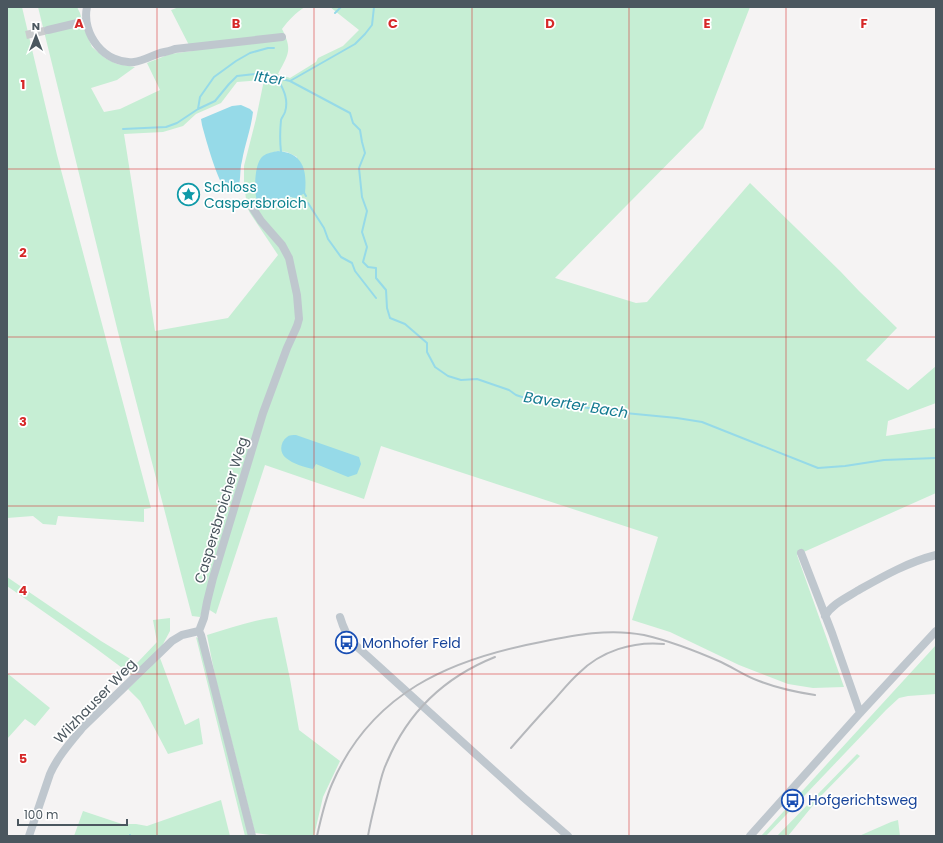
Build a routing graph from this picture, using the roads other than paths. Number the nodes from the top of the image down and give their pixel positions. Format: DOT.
graph roads {
  1 [pos="87,7"];
  2 [pos="86,21"];
  3 [pos="48,30"];
  4 [pos="282,37"];
  5 [pos="250,204"];
  6 [pos="801,553"];
  7 [pos="936,555"];
  8 [pos="825,616"];
  9 [pos="340,617"];
  10 [pos="936,630"];
  11 [pos="199,631"];
  12 [pos="860,713"];
  13 [pos="29,836"];
  14 [pos="252,836"];
  15 [pos="568,836"];
  16 [pos="750,836"];
  1 -- 2 [label="street"];
  2 -- 3 [label="street"];
  2 -- 4 [label="street"];
  5 -- 11 [label="street, Caspersbroicher Weg"];
  6 -- 8 [label="street"];
  7 -- 8 [label="street"];
  8 -- 12 [label="street"];
  9 -- 15 [label="street"];
  10 -- 12 [label="street"];
  11 -- 13 [label="street, Wilzhauser Weg"];
  11 -- 14 [label="street"];
  12 -- 16 [label="street"];
}
